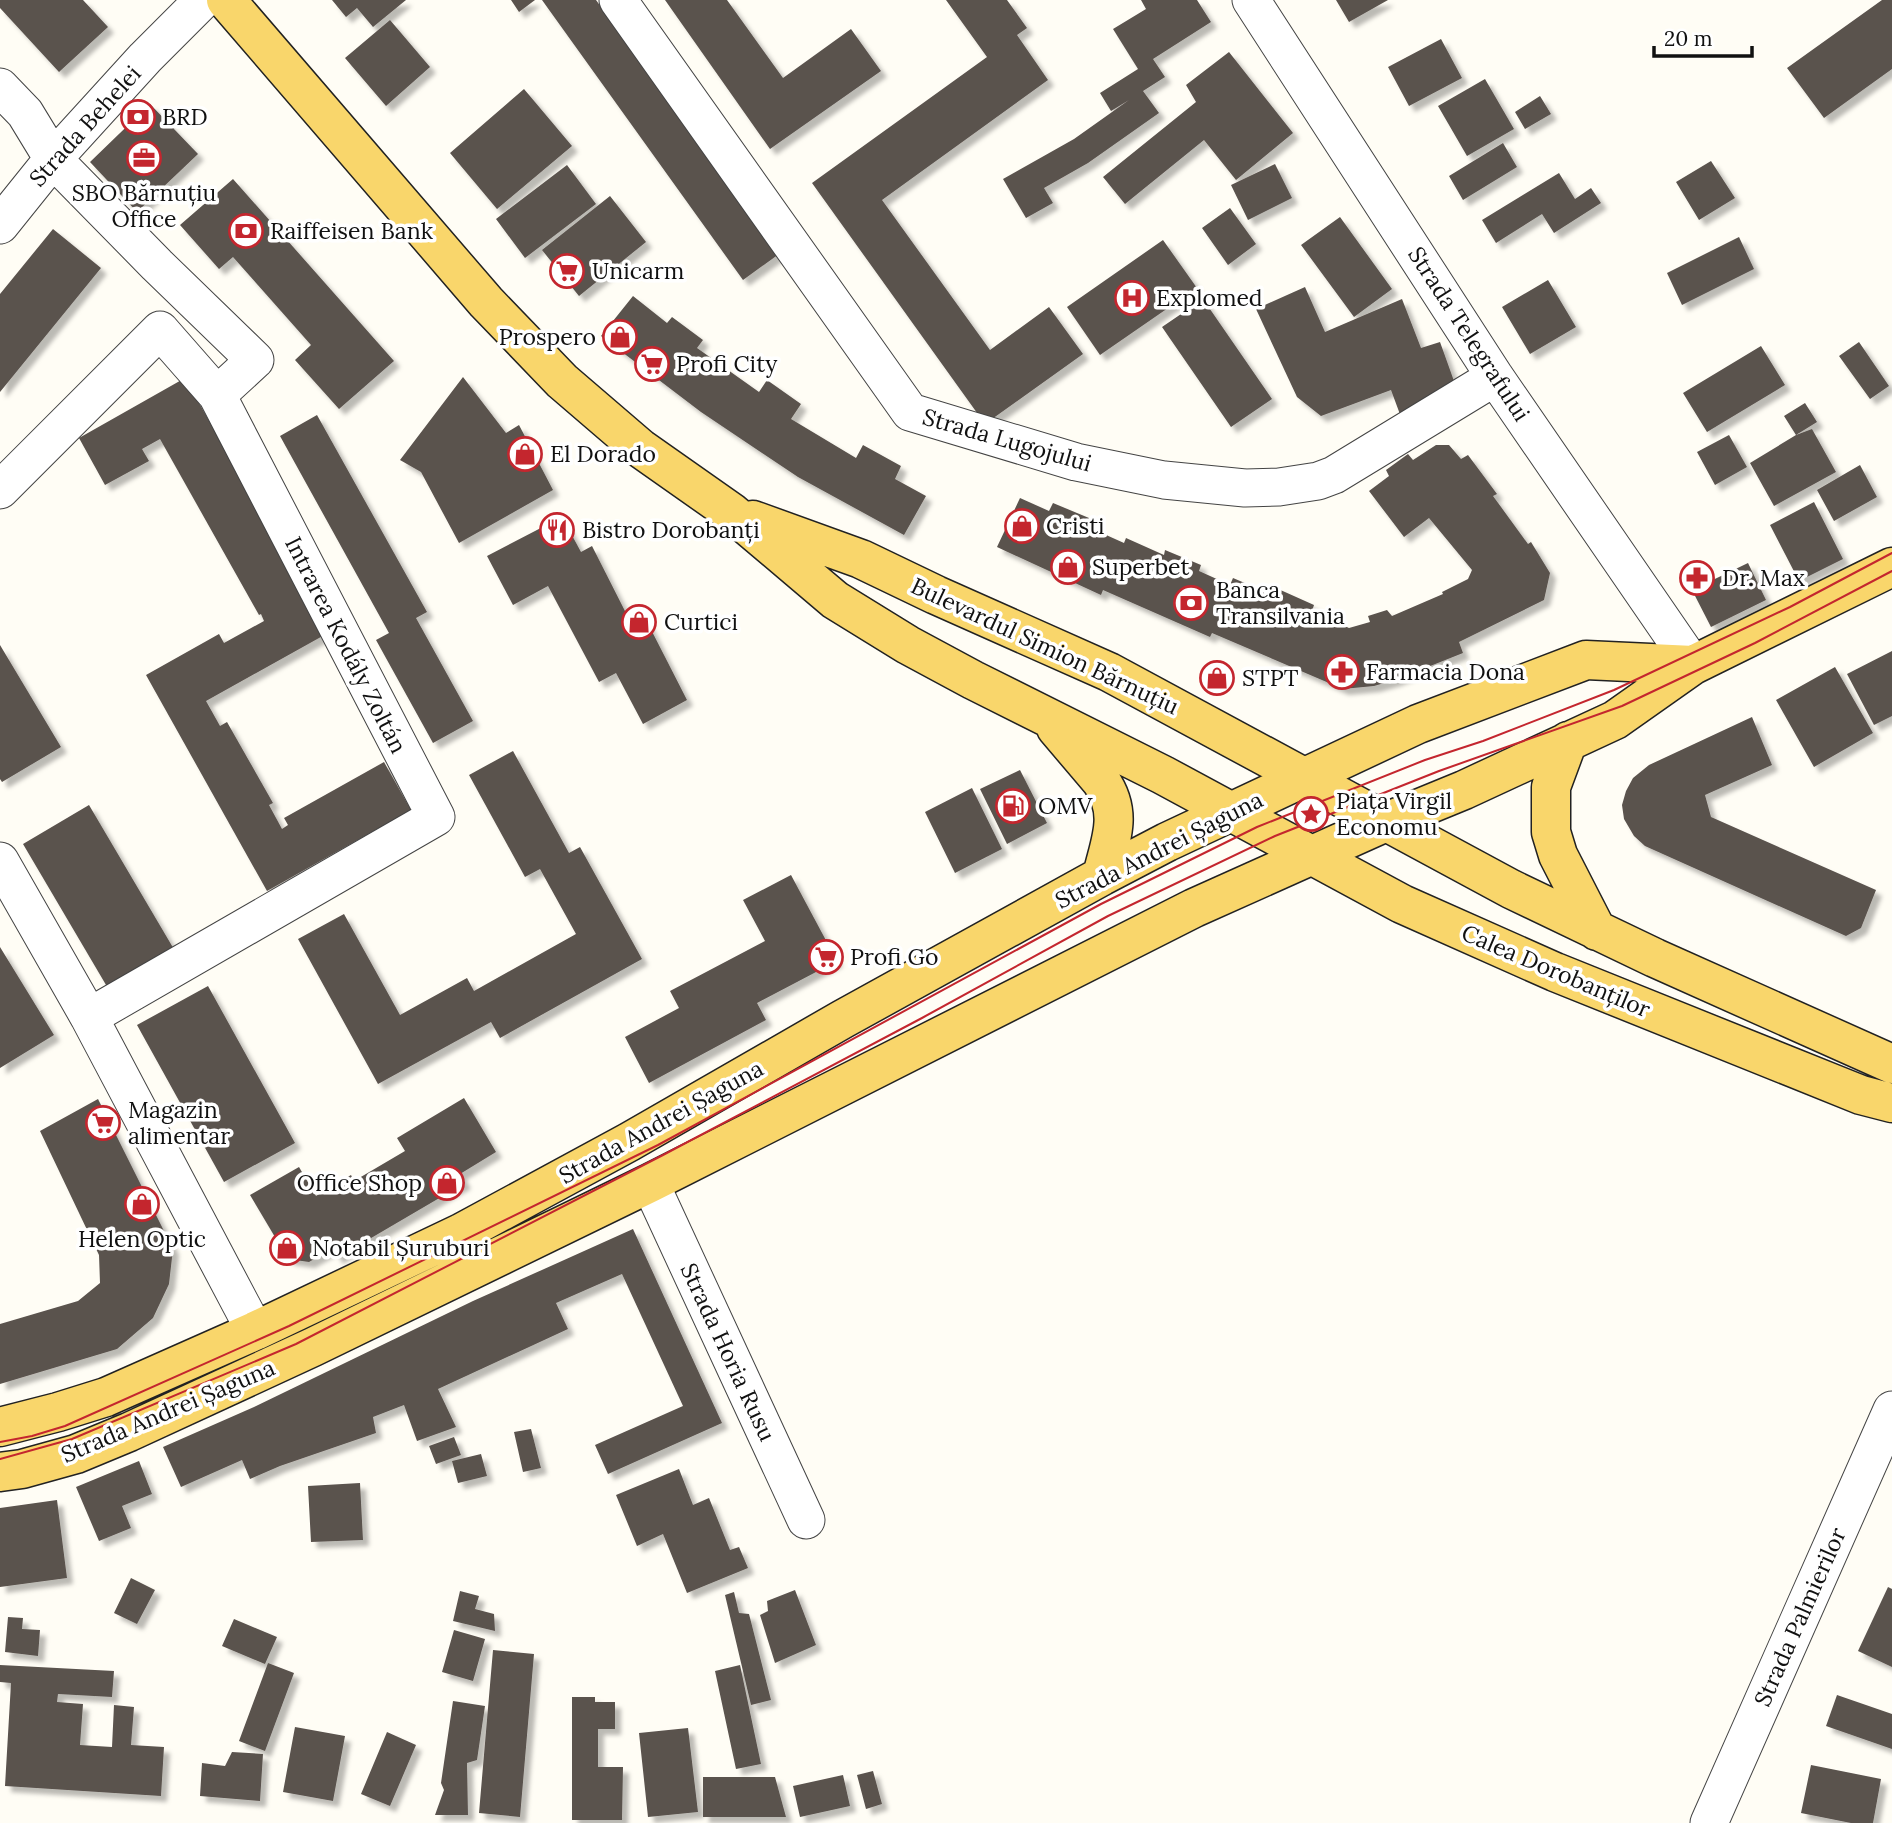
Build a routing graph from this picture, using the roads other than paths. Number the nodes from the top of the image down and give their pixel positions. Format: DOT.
graph roads {
  1 [pos="203,0"];
  2 [pos="226,0"];
  3 [pos="618,0"];
  4 [pos="1251,0"];
  5 [pos="0,88"];
  6 [pos="52,159"];
  7 [pos="0,225"];
  8 [pos="1495,377"];
  9 [pos="217,395"];
  10 [pos="0,490"];
  11 [pos="731,512"];
  12 [pos="1892,568"];
  13 [pos="1693,664"];
  14 [pos="1045,715"];
  15 [pos="1568,741"];
  16 [pos="1305,778"];
  17 [pos="1231,813"];
  18 [pos="1386,822"];
  19 [pos="1311,855"];
  20 [pos="0,861"];
  21 [pos="1102,876"];
  22 [pos="1597,931"];
  23 [pos="89,1017"];
  24 [pos="1892,1064"];
  25 [pos="1892,1103"];
  26 [pos="650,1183"];
  27 [pos="255,1331"];
  28 [pos="1892,1410"];
  29 [pos="0,1427"];
  30 [pos="0,1472"];
  31 [pos="806,1520"];
  32 [pos="1709,1823"];
  1 -- 6 [label="street, Strada Behelei"];
  2 -- 11 [label="main road, Bulevardul Simion Bărnuțiu"];
  3 -- 8 [label="street, Strada Lugojului"];
  4 -- 8 [label="street, Strada Telegrafului"];
  5 -- 6 [label="street"];
  6 -- 7 [label="street, Strada Behelei"];
  6 -- 9 [label="street"];
  8 -- 13 [label="street, Strada Telegrafului"];
  9 -- 10 [label="street, Intrarea Kodály Zoltán"];
  9 -- 23 [label="street, Intrarea Kodály Zoltán"];
  11 -- 14 [label="main road, Bulevardul Simion Bărnuțiu"];
  11 -- 16 [label="main road, Bulevardul Simion Bărnuțiu"];
  12 -- 13 [label="main road, Strada Andrei Șaguna"];
  13 -- 15 [label="main road, Strada Andrei Șaguna"];
  13 -- 16 [label="main road, Strada Andrei Șaguna"];
  14 -- 17 [label="main road, Bulevardul Simion Bărnuțiu"];
  14 -- 21 [label="main road"];
  15 -- 18 [label="main road, Strada Andrei Șaguna"];
  15 -- 22 [label="main road"];
  16 -- 17 [label="main road, Strada Andrei Șaguna"];
  16 -- 18 [label="main road, Bulevardul Simion Bărnuțiu"];
  17 -- 19 [label="main road, Calea Dorobanților"];
  17 -- 21 [label="main road, Strada Andrei Șaguna"];
  18 -- 19 [label="main road, Strada Andrei Șaguna"];
  18 -- 22 [label="main road"];
  19 -- 25 [label="main road, Calea Dorobanților"];
  19 -- 26 [label="main road, Strada Andrei Șaguna"];
  20 -- 23 [label="street"];
  21 -- 27 [label="main road, Strada Andrei Șaguna"];
  22 -- 24 [label="main road"];
  23 -- 27 [label="street"];
  26 -- 30 [label="main road, Strada Andrei Șaguna"];
  26 -- 31 [label="street, Strada Horia Rusu"];
  27 -- 29 [label="main road, Strada Andrei Șaguna"];
  28 -- 32 [label="street, Strada Palmierilor"];
}
